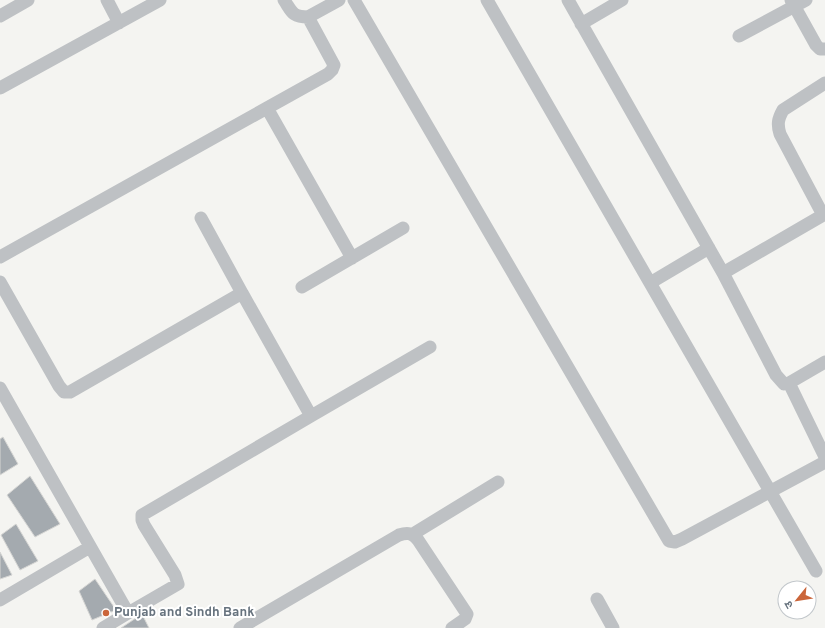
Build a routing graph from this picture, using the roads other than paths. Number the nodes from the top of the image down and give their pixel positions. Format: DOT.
graph roads {
  1 [pos="28,0"];
  2 [pos="108,0"];
  3 [pos="160,0"];
  4 [pos="284,0"];
  5 [pos="339,0"];
  6 [pos="354,0"];
  7 [pos="487,0"];
  8 [pos="568,0"];
  9 [pos="622,0"];
  10 [pos="797,2"];
  11 [pos="0,16"];
  12 [pos="308,17"];
  13 [pos="119,23"];
  14 [pos="581,24"];
  15 [pos="739,36"];
  16 [pos="825,50"];
  17 [pos="825,83"];
  18 [pos="0,88"];
  19 [pos="266,108"];
  20 [pos="824,215"];
  21 [pos="201,218"];
  22 [pos="403,228"];
  23 [pos="709,248"];
  24 [pos="0,257"];
  25 [pos="352,258"];
  26 [pos="723,273"];
  27 [pos="0,282"];
  28 [pos="650,284"];
  29 [pos="302,287"];
  30 [pos="242,293"];
  31 [pos="430,347"];
  32 [pos="825,362"];
  33 [pos="789,382"];
  34 [pos="0,388"];
  35 [pos="311,416"];
  36 [pos="825,457"];
  37 [pos="825,462"];
  38 [pos="498,482"];
  39 [pos="770,492"];
  40 [pos="413,534"];
  41 [pos="90,547"];
  42 [pos="816,571"];
  43 [pos="597,599"];
  44 [pos="0,600"];
  45 [pos="128,613"];
  46 [pos="103,628"];
  47 [pos="240,628"];
  48 [pos="452,628"];
  49 [pos="613,628"];
  1 -- 11 [label="street"];
  2 -- 13 [label="street"];
  3 -- 13 [label="street"];
  4 -- 12 [label="street"];
  5 -- 12 [label="street"];
  6 -- 39 [label="street"];
  7 -- 28 [label="street"];
  8 -- 14 [label="street"];
  9 -- 14 [label="street"];
  10 -- 15 [label="street"];
  10 -- 16 [label="street"];
  12 -- 19 [label="street"];
  13 -- 18 [label="street"];
  14 -- 23 [label="street"];
  17 -- 20 [label="street"];
  19 -- 24 [label="street"];
  19 -- 25 [label="street"];
  20 -- 26 [label="street"];
  21 -- 30 [label="street"];
  22 -- 25 [label="street"];
  23 -- 26 [label="street"];
  23 -- 28 [label="street"];
  25 -- 29 [label="street"];
  26 -- 33 [label="street"];
  27 -- 30 [label="street"];
  28 -- 39 [label="street"];
  30 -- 35 [label="street"];
  31 -- 35 [label="street"];
  32 -- 33 [label="street"];
  33 -- 36 [label="street"];
  34 -- 41 [label="street"];
  35 -- 45 [label="street"];
  37 -- 39 [label="street"];
  38 -- 40 [label="street"];
  39 -- 42 [label="street"];
  40 -- 47 [label="street"];
  40 -- 48 [label="street"];
  41 -- 44 [label="street"];
  41 -- 45 [label="street"];
  43 -- 49 [label="street"];
  45 -- 46 [label="street"];
}
